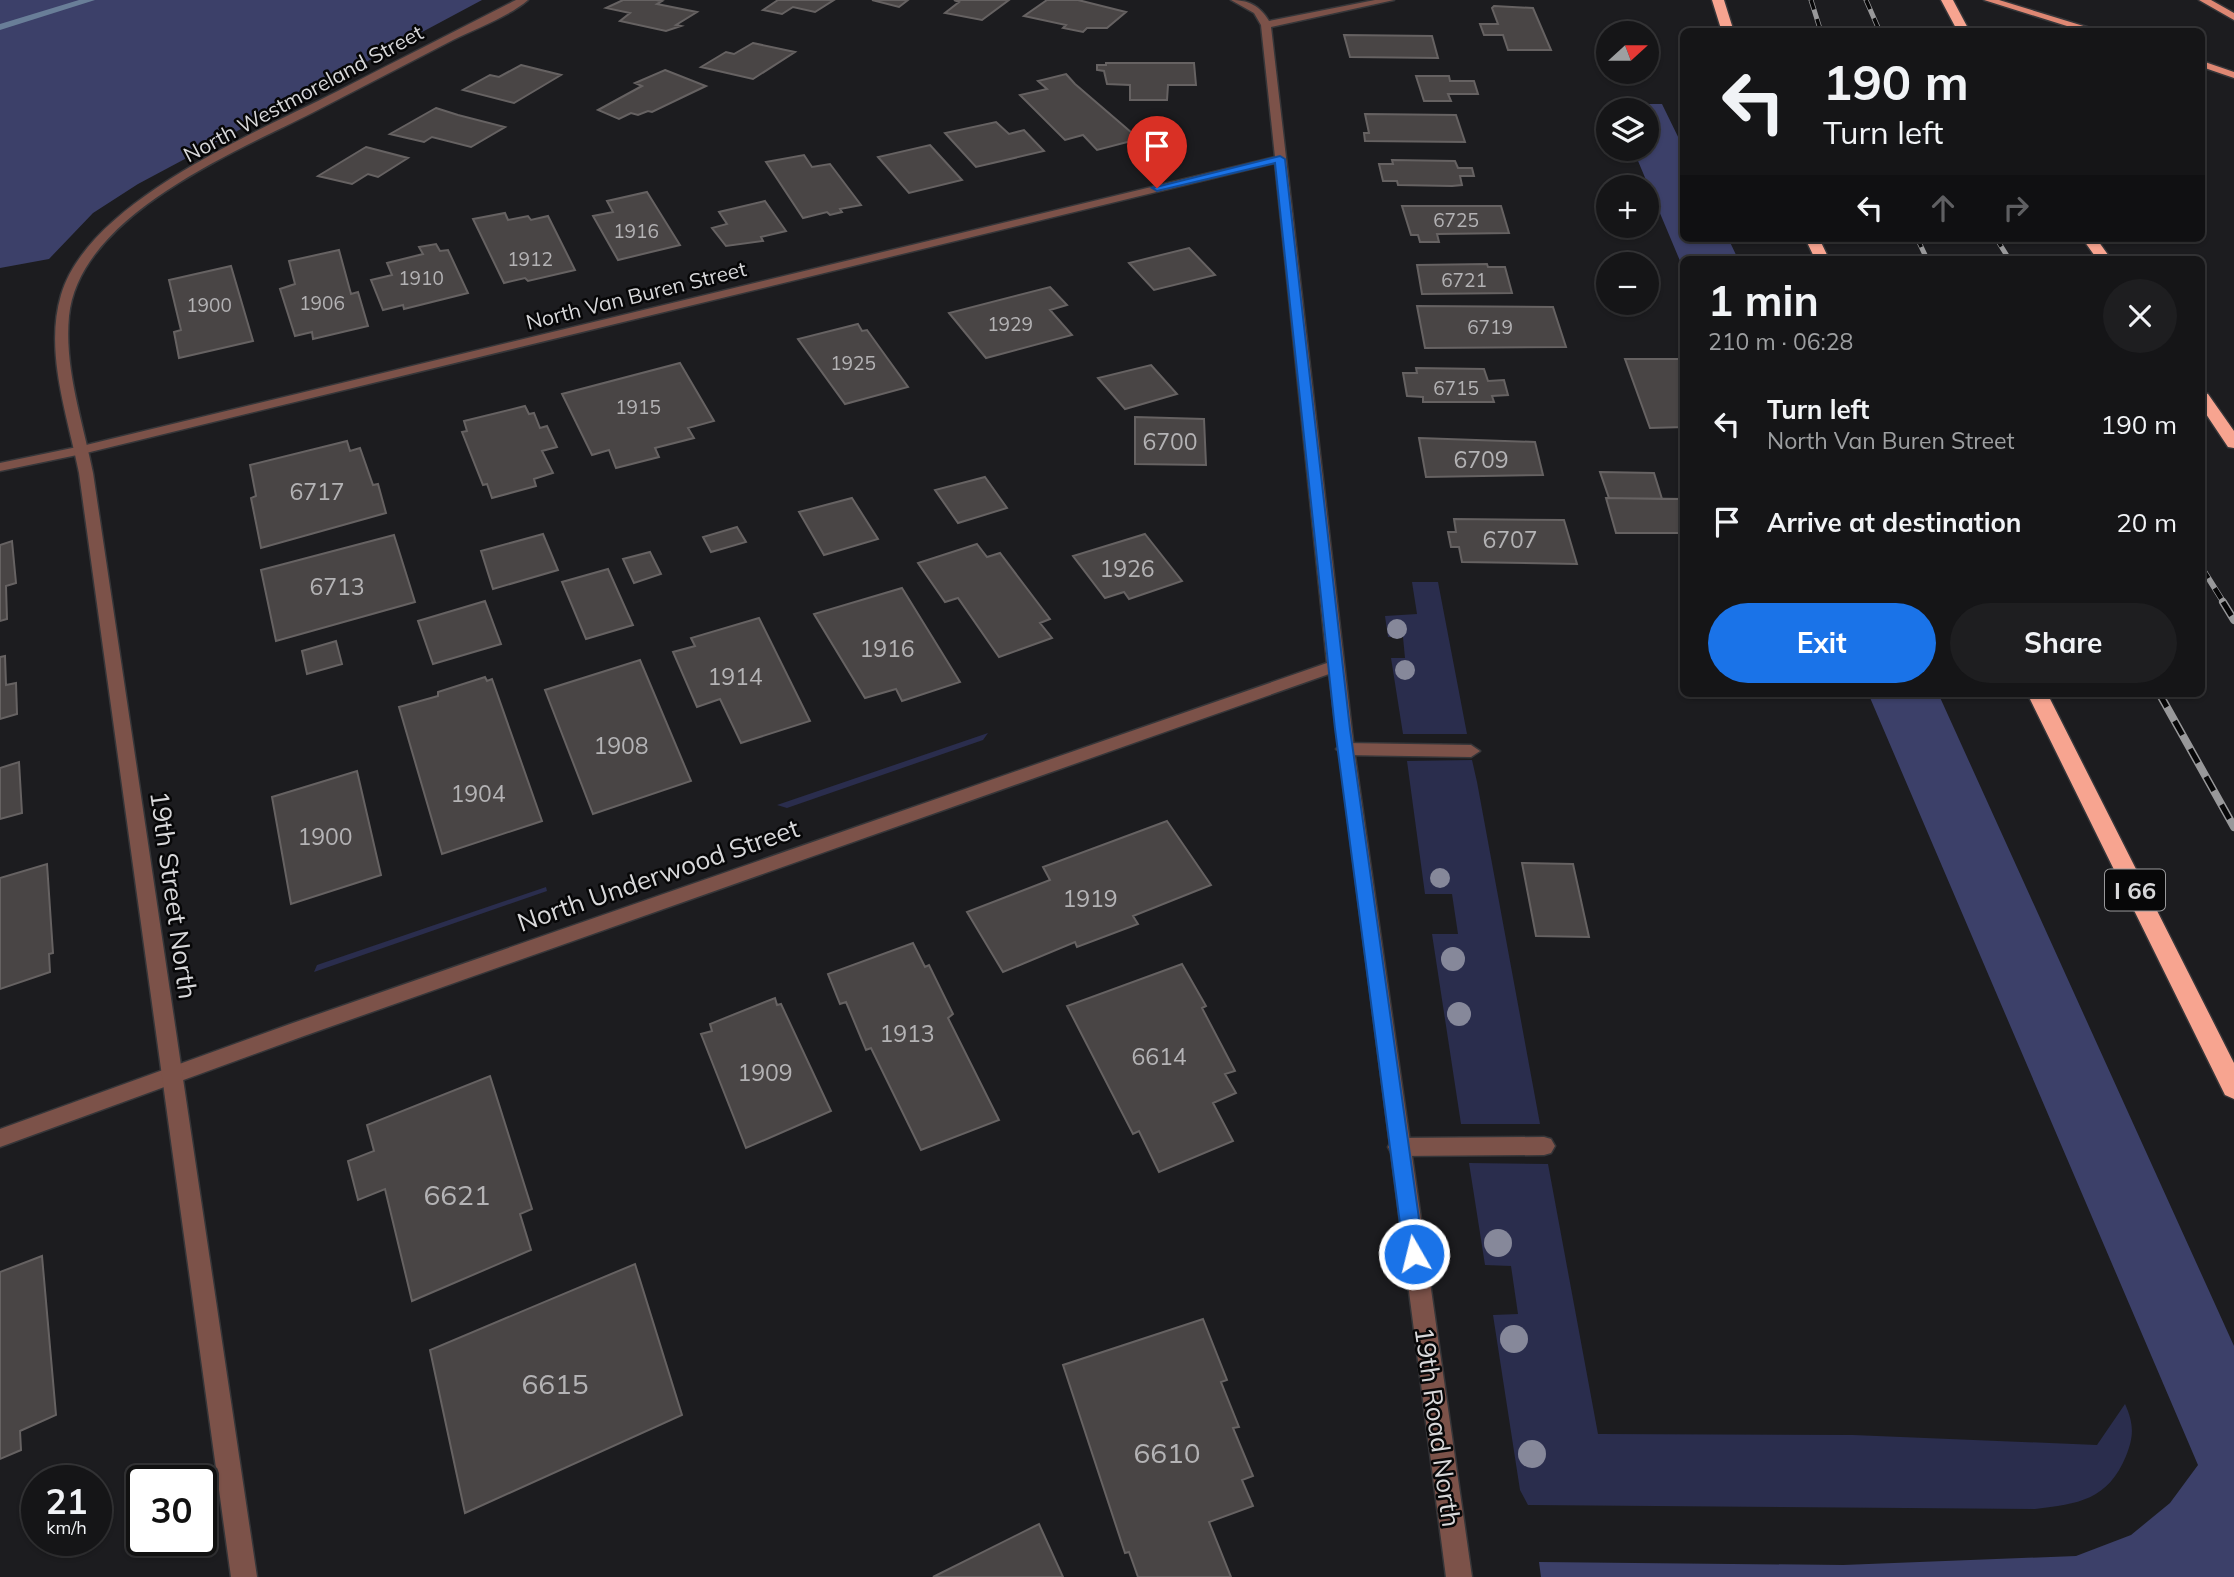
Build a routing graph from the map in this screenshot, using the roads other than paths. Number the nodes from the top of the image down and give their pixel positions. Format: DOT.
graph roads {
  1 [pos="523,0"];
  2 [pos="1236,0"];
  3 [pos="1389,0"];
  4 [pos="1718,0"];
  5 [pos="1947,0"];
  6 [pos="1989,0"];
  7 [pos="2204,0"];
  8 [pos="2234,17"];
  9 [pos="1266,25"];
  10 [pos="1727,28"];
  11 [pos="1962,28"];
  12 [pos="2085,28"];
  13 [pos="2205,65"];
  14 [pos="2234,75"];
  15 [pos="1280,159"];
  16 [pos="108,234"];
  17 [pos="2205,401"];
  18 [pos="2234,443"];
  19 [pos="82,450"];
  20 [pos="0,467"];
  21 [pos="1335,666"];
  22 [pos="2039,697"];
  23 [pos="1345,750"];
  24 [pos="1471,751"];
  25 [pos="172,1076"];
  26 [pos="2234,1088"];
  27 [pos="0,1138"];
  28 [pos="1544,1146"];
  29 [pos="1399,1147"];
  30 [pos="244,1577"];
  31 [pos="1459,1577"];
  1 -- 16 [label="street, North Westmoreland Street"];
  2 -- 9 [label="street"];
  3 -- 9 [label="street"];
  4 -- 10 [label="highway"];
  5 -- 11 [label="highway"];
  6 -- 12 [label="main road"];
  7 -- 8 [label="main road"];
  9 -- 15 [label="street, 19th Road North"];
  13 -- 14 [label="main road"];
  15 -- 19 [label="street, North Van Buren Street"];
  15 -- 21 [label="street, 19th Road North"];
  16 -- 19 [label="street, 19th Street North"];
  17 -- 18 [label="highway"];
  19 -- 20 [label="street, North Van Buren Street"];
  19 -- 25 [label="street, 19th Street North"];
  21 -- 23 [label="street, 19th Road North"];
  21 -- 25 [label="street, North Underwood Street"];
  22 -- 26 [label="highway, I 66"];
  23 -- 24 [label="street"];
  23 -- 29 [label="street, 19th Road North"];
  25 -- 27 [label="street, North Underwood Street"];
  25 -- 30 [label="street, 19th Street North"];
  28 -- 29 [label="street"];
  29 -- 31 [label="street, 19th Road North"];
}
